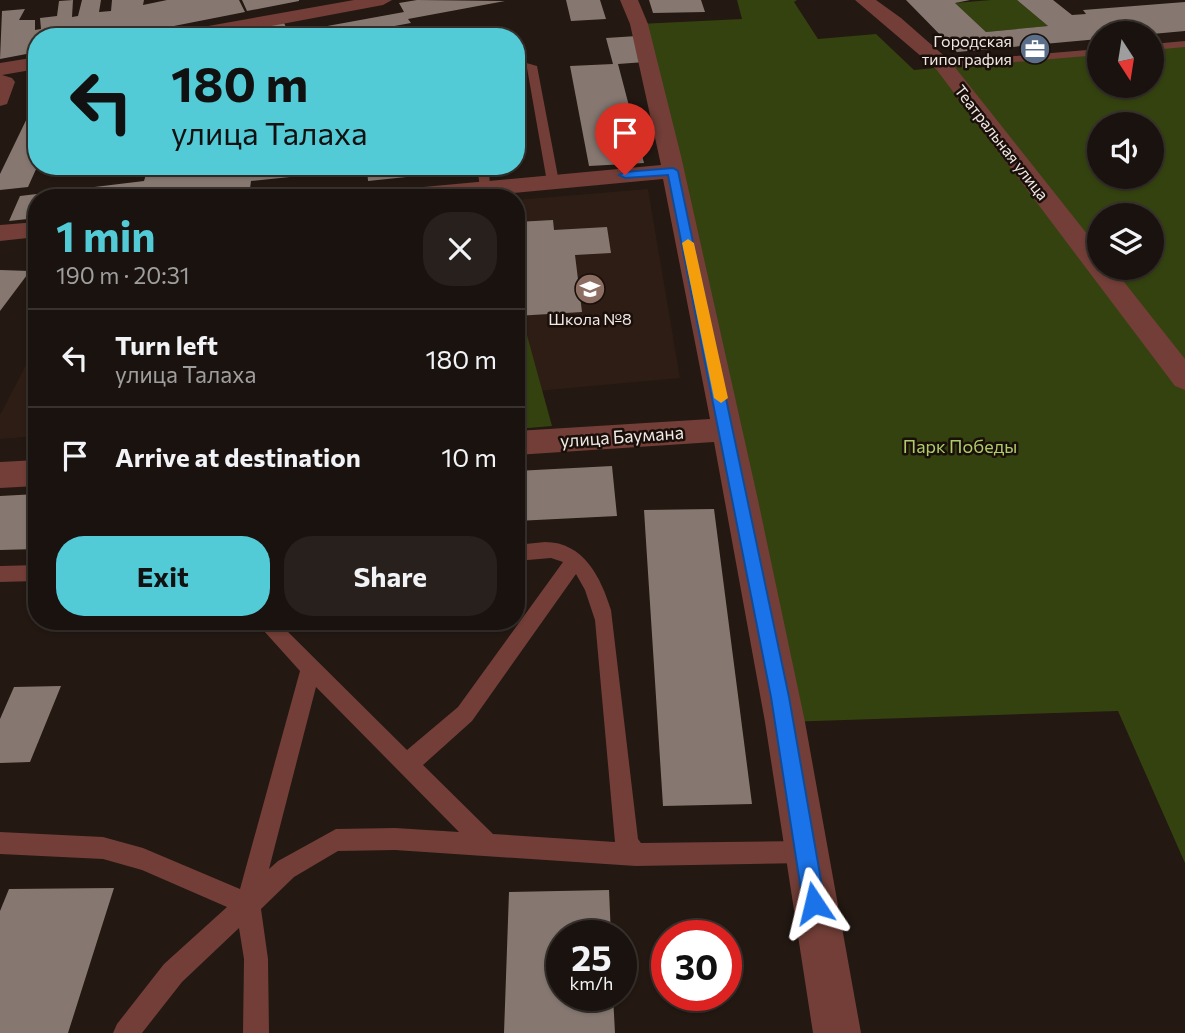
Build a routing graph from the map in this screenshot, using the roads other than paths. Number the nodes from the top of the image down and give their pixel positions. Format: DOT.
graph roads {
  1 [pos="383,0"];
  2 [pos="629,0"];
  3 [pos="864,0"];
  4 [pos="229,28"];
  5 [pos="1185,44"];
  6 [pos="1164,46"];
  7 [pos="1087,53"];
  8 [pos="28,64"];
  9 [pos="525,65"];
  10 [pos="943,65"];
  11 [pos="0,69"];
  12 [pos="0,80"];
  13 [pos="0,100"];
  14 [pos="673,171"];
  15 [pos="484,177"];
  16 [pos="553,182"];
  17 [pos="425,189"];
  18 [pos="28,230"];
  19 [pos="0,233"];
  20 [pos="1087,250"];
  21 [pos="1110,280"];
  22 [pos="1185,379"];
  23 [pos="727,430"];
  24 [pos="525,442"];
  25 [pos="28,473"];
  26 [pos="0,475"];
  27 [pos="525,553"];
  28 [pos="574,562"];
  29 [pos="28,573"];
  30 [pos="0,574"];
  31 [pos="273,630"];
  32 [pos="525,630"];
  33 [pos="525,630"];
  34 [pos="311,668"];
  35 [pos="407,764"];
  36 [pos="0,843"];
  37 [pos="488,845"];
  38 [pos="805,852"];
  39 [pos="636,855"];
  40 [pos="248,904"];
  41 [pos="126,1033"];
  42 [pos="256,1033"];
  43 [pos="837,1033"];
  1 -- 4 [label="street"];
  2 -- 14 [label="street"];
  3 -- 10 [label="street, Театральная улица"];
  5 -- 6 [label="lane"];
  7 -- 10 [label="lane"];
  8 -- 11 [label="street"];
  9 -- 16 [label="lane"];
  10 -- 20 [label="street, Театральная улица"];
  12 -- 13 [label="street"];
  14 -- 16 [label="street"];
  14 -- 23 [label="street"];
  15 -- 16 [label="street"];
  15 -- 17 [label="street"];
  18 -- 19 [label="street"];
  21 -- 22 [label="street, Театральная улица"];
  23 -- 24 [label="street, улица Баумана"];
  23 -- 38 [label="street"];
  25 -- 26 [label="street"];
  27 -- 28 [label="lane"];
  28 -- 32 [label="lane"];
  28 -- 39 [label="lane"];
  29 -- 30 [label="lane"];
  31 -- 34 [label="lane"];
  33 -- 35 [label="lane"];
  34 -- 35 [label="lane"];
  34 -- 40 [label="lane"];
  35 -- 37 [label="lane"];
  36 -- 40 [label="lane"];
  37 -- 39 [label="lane"];
  37 -- 40 [label="lane"];
  38 -- 39 [label="lane"];
  38 -- 43 [label="street"];
  40 -- 41 [label="lane"];
  40 -- 42 [label="lane"];
}
